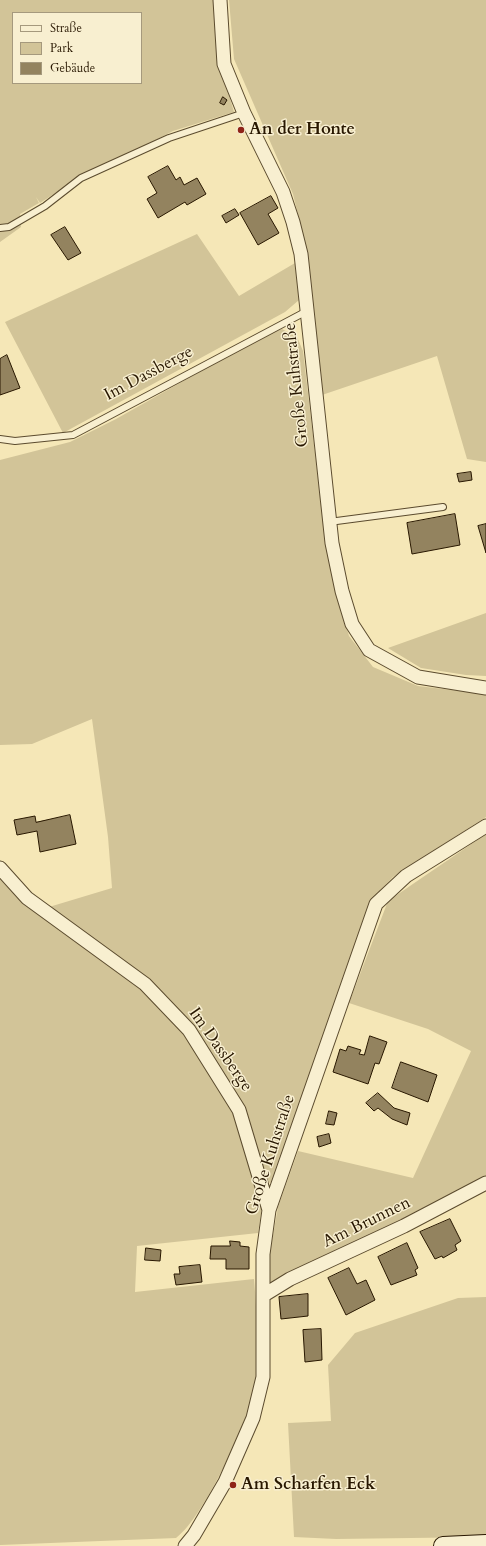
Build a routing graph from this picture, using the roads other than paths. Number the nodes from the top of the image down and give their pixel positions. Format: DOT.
graph roads {
  1 [pos="220,0"];
  2 [pos="244,113"];
  3 [pos="0,228"];
  4 [pos="307,311"];
  5 [pos="0,438"];
  6 [pos="443,507"];
  7 [pos="330,522"];
  8 [pos="486,688"];
  9 [pos="486,826"];
  10 [pos="0,868"];
  11 [pos="486,1183"];
  12 [pos="269,1210"];
  13 [pos="264,1295"];
  14 [pos="486,1544"];
  15 [pos="186,1546"];
  16 [pos="443,1546"];
  1 -- 2 [label="street, Große Kuhstraße"];
  2 -- 3 [label="lane"];
  2 -- 4 [label="street, Große Kuhstraße"];
  4 -- 5 [label="lane, Im Dassberge"];
  4 -- 7 [label="street, Große Kuhstraße"];
  6 -- 7 [label="lane"];
  7 -- 8 [label="street, Große Kuhstraße"];
  9 -- 12 [label="street, Große Kuhstraße"];
  10 -- 12 [label="street, Im Dassberge"];
  11 -- 13 [label="street, Am Brunnen"];
  12 -- 13 [label="street, Große Kuhstraße"];
  13 -- 15 [label="street, Große Kuhstraße"];
  14 -- 16 [label="street"];
}
